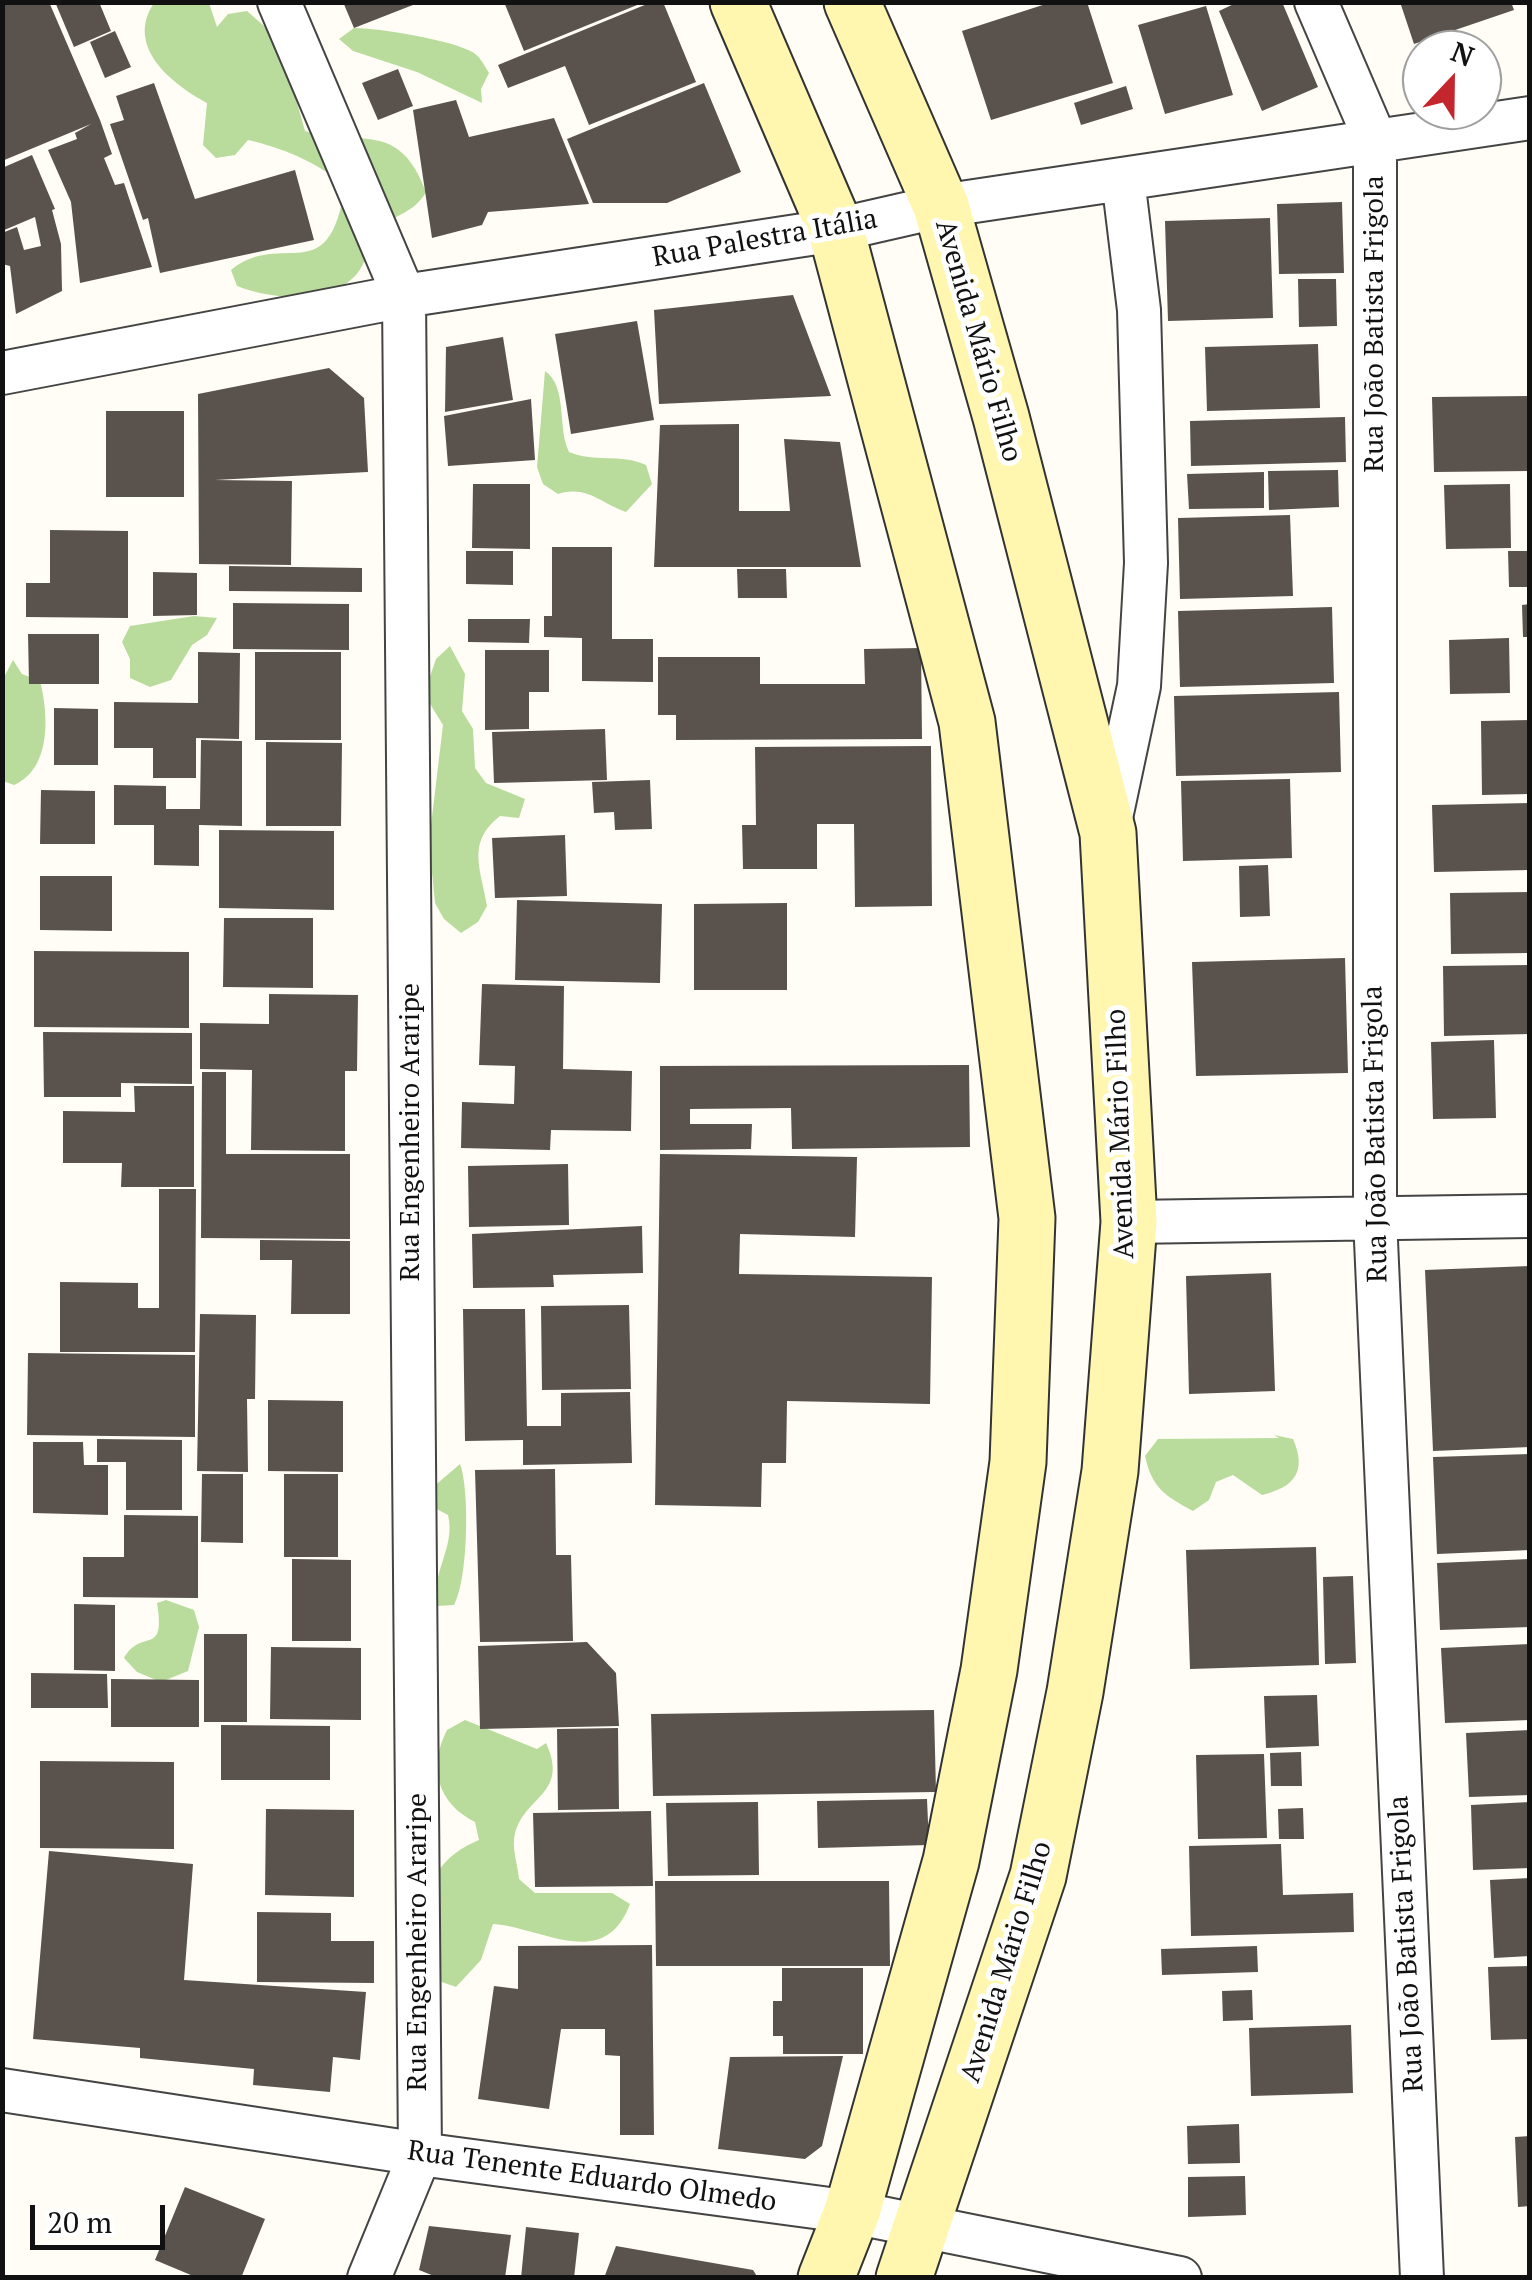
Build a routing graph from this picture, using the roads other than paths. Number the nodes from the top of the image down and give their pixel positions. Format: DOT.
graph roads {
  1 [pos="279,2"];
  2 [pos="738,2"];
  3 [pos="852,2"];
  4 [pos="1316,2"];
  5 [pos="1530,118"];
  6 [pos="1375,138"];
  7 [pos="1123,180"];
  8 [pos="941,206"];
  9 [pos="836,230"];
  10 [pos="404,296"];
  11 [pos="2,372"];
  12 [pos="1108,833"];
  13 [pos="1530,1216"];
  14 [pos="1374,1218"];
  15 [pos="1129,1222"];
  16 [pos="2,2090"];
  17 [pos="420,2154"];
  18 [pos="852,2212"];
  19 [pos="924,2227"];
  20 [pos="369,2278"];
  21 [pos="826,2278"];
  22 [pos="904,2278"];
  23 [pos="1180,2278"];
  24 [pos="1422,2278"];
  1 -- 10 [label="street, Rua Engenheiro Araripe"];
  2 -- 9 [label="main road"];
  3 -- 8 [label="main road, Avenida Mário Filho"];
  4 -- 6 [label="street, Rua João Batista Frigola"];
  5 -- 6 [label="street, Rua Palestra Itália"];
  6 -- 7 [label="street, Rua Palestra Itália"];
  6 -- 14 [label="street, Rua João Batista Frigola"];
  7 -- 8 [label="street, Rua Palestra Itália"];
  7 -- 12 [label="street"];
  8 -- 9 [label="street, Rua Palestra Itália"];
  8 -- 12 [label="main road, Avenida Mário Filho"];
  9 -- 10 [label="street, Rua Palestra Itália"];
  9 -- 18 [label="main road"];
  10 -- 11 [label="street, Rua Palestra Itália"];
  10 -- 17 [label="street, Rua Engenheiro Araripe"];
  12 -- 15 [label="main road, Avenida Mário Filho"];
  13 -- 14 [label="street"];
  14 -- 15 [label="street"];
  14 -- 24 [label="street, Rua João Batista Frigola"];
  15 -- 19 [label="main road, Avenida Mário Filho"];
  16 -- 17 [label="street, Rua Tenente Eduardo Olmedo"];
  17 -- 18 [label="street, Rua Tenente Eduardo Olmedo"];
  17 -- 20 [label="street, Rua Engenheiro Araripe"];
  18 -- 19 [label="street, Rua Tenente Eduardo Olmedo"];
  18 -- 21 [label="main road"];
  19 -- 22 [label="main road, Avenida Mário Filho"];
  19 -- 23 [label="street, Rua Tenente Eduardo Olmedo"];
}
